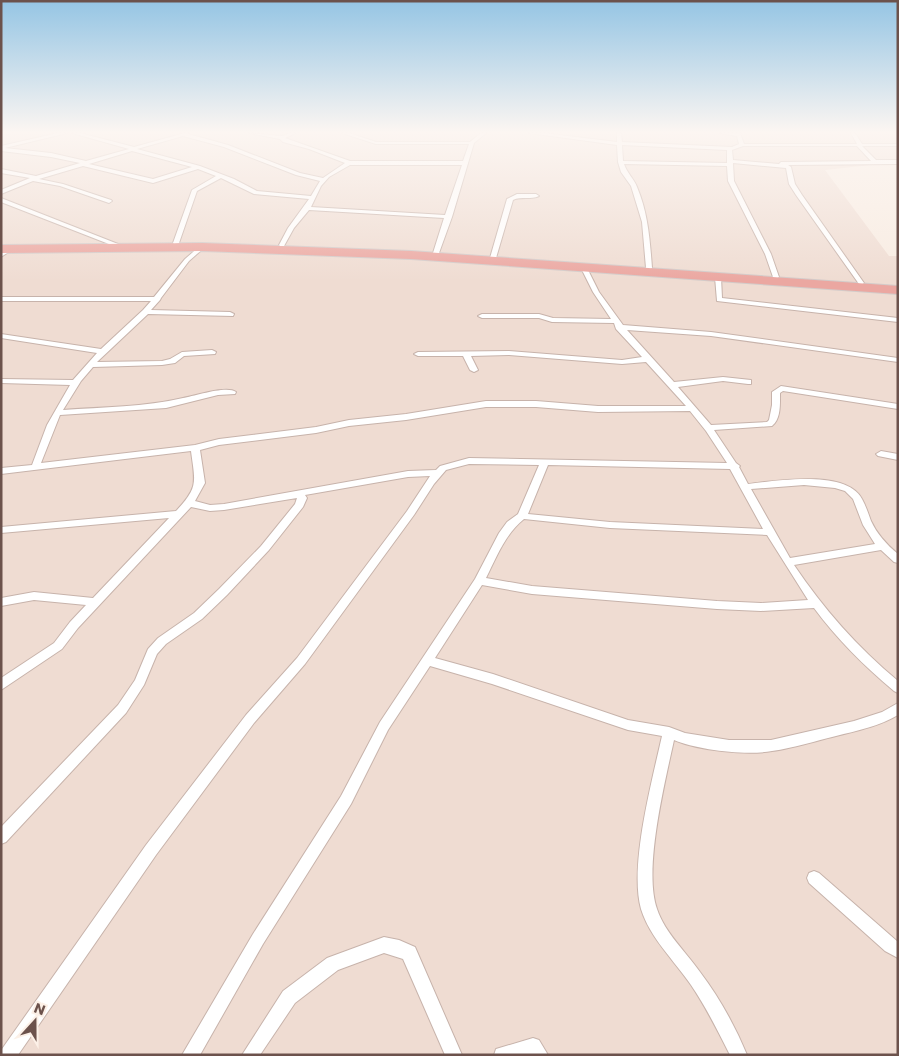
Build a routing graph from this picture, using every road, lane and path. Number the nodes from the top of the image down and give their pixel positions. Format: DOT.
graph roads {
  1 [pos="24,182"];
  2 [pos="51,182"];
  3 [pos="209,182"];
  4 [pos="237,182"];
  5 [pos="322,182"];
  6 [pos="459,182"];
  7 [pos="632,182"];
  8 [pos="732,182"];
  9 [pos="792,182"];
  10 [pos="1,192"];
  11 [pos="536,196"];
  12 [pos="312,198"];
  13 [pos="1,200"];
  14 [pos="109,201"];
  15 [pos="307,208"];
  16 [pos="449,217"];
  17 [pos="176,243"];
  18 [pos="116,245"];
  19 [pos="282,245"];
  20 [pos="202,247"];
  21 [pos="3,250"];
  22 [pos="436,253"];
  23 [pos="492,258"];
  24 [pos="584,268"];
  25 [pos="649,268"];
  26 [pos="718,277"];
  27 [pos="776,277"];
  28 [pos="861,283"];
  29 [pos="898,285"];
  30 [pos="898,290"];
  31 [pos="1,299"];
  32 [pos="158,299"];
  33 [pos="146,312"];
  34 [pos="230,314"];
  35 [pos="482,316"];
  36 [pos="898,320"];
  37 [pos="616,324"];
  38 [pos="1,336"];
  39 [pos="103,351"];
  40 [pos="212,352"];
  41 [pos="466,353"];
  42 [pos="418,354"];
  43 [pos="648,359"];
  44 [pos="898,360"];
  45 [pos="91,365"];
  46 [pos="474,370"];
  47 [pos="1,381"];
  48 [pos="748,382"];
  49 [pos="76,383"];
  50 [pos="673,385"];
  51 [pos="232,392"];
  52 [pos="898,407"];
  53 [pos="692,408"];
  54 [pos="58,413"];
  55 [pos="708,428"];
  56 [pos="195,448"];
  57 [pos="881,454"];
  58 [pos="898,457"];
  59 [pos="544,463"];
  60 [pos="735,466"];
  61 [pos="35,468"];
  62 [pos="1,470"];
  63 [pos="438,473"];
  64 [pos="745,488"];
  65 [pos="300,494"];
  66 [pos="188,503"];
  67 [pos="176,514"];
  68 [pos="522,516"];
  69 [pos="1,530"];
  70 [pos="770,532"];
  71 [pos="882,546"];
  72 [pos="898,559"];
  73 [pos="788,562"];
  74 [pos="479,581"];
  75 [pos="1,602"];
  76 [pos="95,602"];
  77 [pos="818,604"];
  78 [pos="428,661"];
  79 [pos="1,685"];
  80 [pos="898,688"];
  81 [pos="898,708"];
  82 [pos="669,732"];
  83 [pos="1,837"];
  84 [pos="814,878"];
  85 [pos="898,950"];
  86 [pos="8,1055"];
  87 [pos="190,1055"];
  88 [pos="250,1055"];
  89 [pos="454,1055"];
  90 [pos="502,1055"];
  91 [pos="540,1055"];
  92 [pos="739,1055"];
  1 -- 10 [label="street"];
  2 -- 14 [label="street"];
  3 -- 17 [label="street"];
  4 -- 12 [label="street"];
  5 -- 12 [label="street"];
  6 -- 16 [label="street"];
  7 -- 25 [label="street"];
  8 -- 27 [label="street"];
  9 -- 28 [label="street"];
  11 -- 23 [label="street"];
  12 -- 15 [label="street"];
  13 -- 18 [label="street"];
  15 -- 16 [label="street"];
  15 -- 19 [label="street"];
  16 -- 22 [label="street"];
  17 -- 18 [label="highway"];
  17 -- 19 [label="highway"];
  18 -- 21 [label="highway"];
  19 -- 22 [label="highway"];
  20 -- 21 [label="highway"];
  20 -- 24 [label="highway"];
  20 -- 32 [label="street"];
  22 -- 23 [label="highway"];
  23 -- 25 [label="highway"];
  24 -- 26 [label="highway"];
  24 -- 37 [label="street"];
  25 -- 27 [label="highway"];
  26 -- 30 [label="highway"];
  26 -- 36 [label="street"];
  27 -- 28 [label="highway"];
  28 -- 29 [label="highway"];
  31 -- 32 [label="street"];
  32 -- 33 [label="street"];
  33 -- 34 [label="street"];
  33 -- 39 [label="street"];
  35 -- 37 [label="street"];
  37 -- 43 [label="street"];
  37 -- 44 [label="street"];
  38 -- 39 [label="street"];
  39 -- 45 [label="street"];
  40 -- 45 [label="street"];
  41 -- 42 [label="street"];
  41 -- 43 [label="street"];
  41 -- 46 [label="street"];
  43 -- 50 [label="street"];
  45 -- 49 [label="street"];
  47 -- 49 [label="street"];
  48 -- 50 [label="street"];
  49 -- 54 [label="street"];
  50 -- 53 [label="street"];
  51 -- 54 [label="street"];
  52 -- 55 [label="street"];
  53 -- 55 [label="street"];
  53 -- 56 [label="street"];
  54 -- 61 [label="street"];
  55 -- 60 [label="street"];
  56 -- 61 [label="street"];
  56 -- 66 [label="street"];
  57 -- 58 [label="street"];
  59 -- 60 [label="street"];
  59 -- 63 [label="street"];
  59 -- 68 [label="street"];
  60 -- 64 [label="street"];
  61 -- 62 [label="street"];
  63 -- 65 [label="street"];
  63 -- 86 [label="street"];
  64 -- 70 [label="street"];
  64 -- 71 [label="street"];
  65 -- 66 [label="street"];
  65 -- 83 [label="street"];
  66 -- 67 [label="street"];
  67 -- 69 [label="street"];
  67 -- 76 [label="street"];
  68 -- 70 [label="street"];
  68 -- 74 [label="street"];
  70 -- 73 [label="street"];
  71 -- 72 [label="street"];
  71 -- 73 [label="street"];
  73 -- 77 [label="street"];
  74 -- 77 [label="street"];
  74 -- 78 [label="street"];
  75 -- 76 [label="street"];
  76 -- 79 [label="street"];
  77 -- 80 [label="street"];
  78 -- 82 [label="street"];
  78 -- 87 [label="street"];
  81 -- 82 [label="street"];
  82 -- 92 [label="street"];
  84 -- 85 [label="street"];
  88 -- 89 [label="street"];
  90 -- 91 [label="street"];
}
